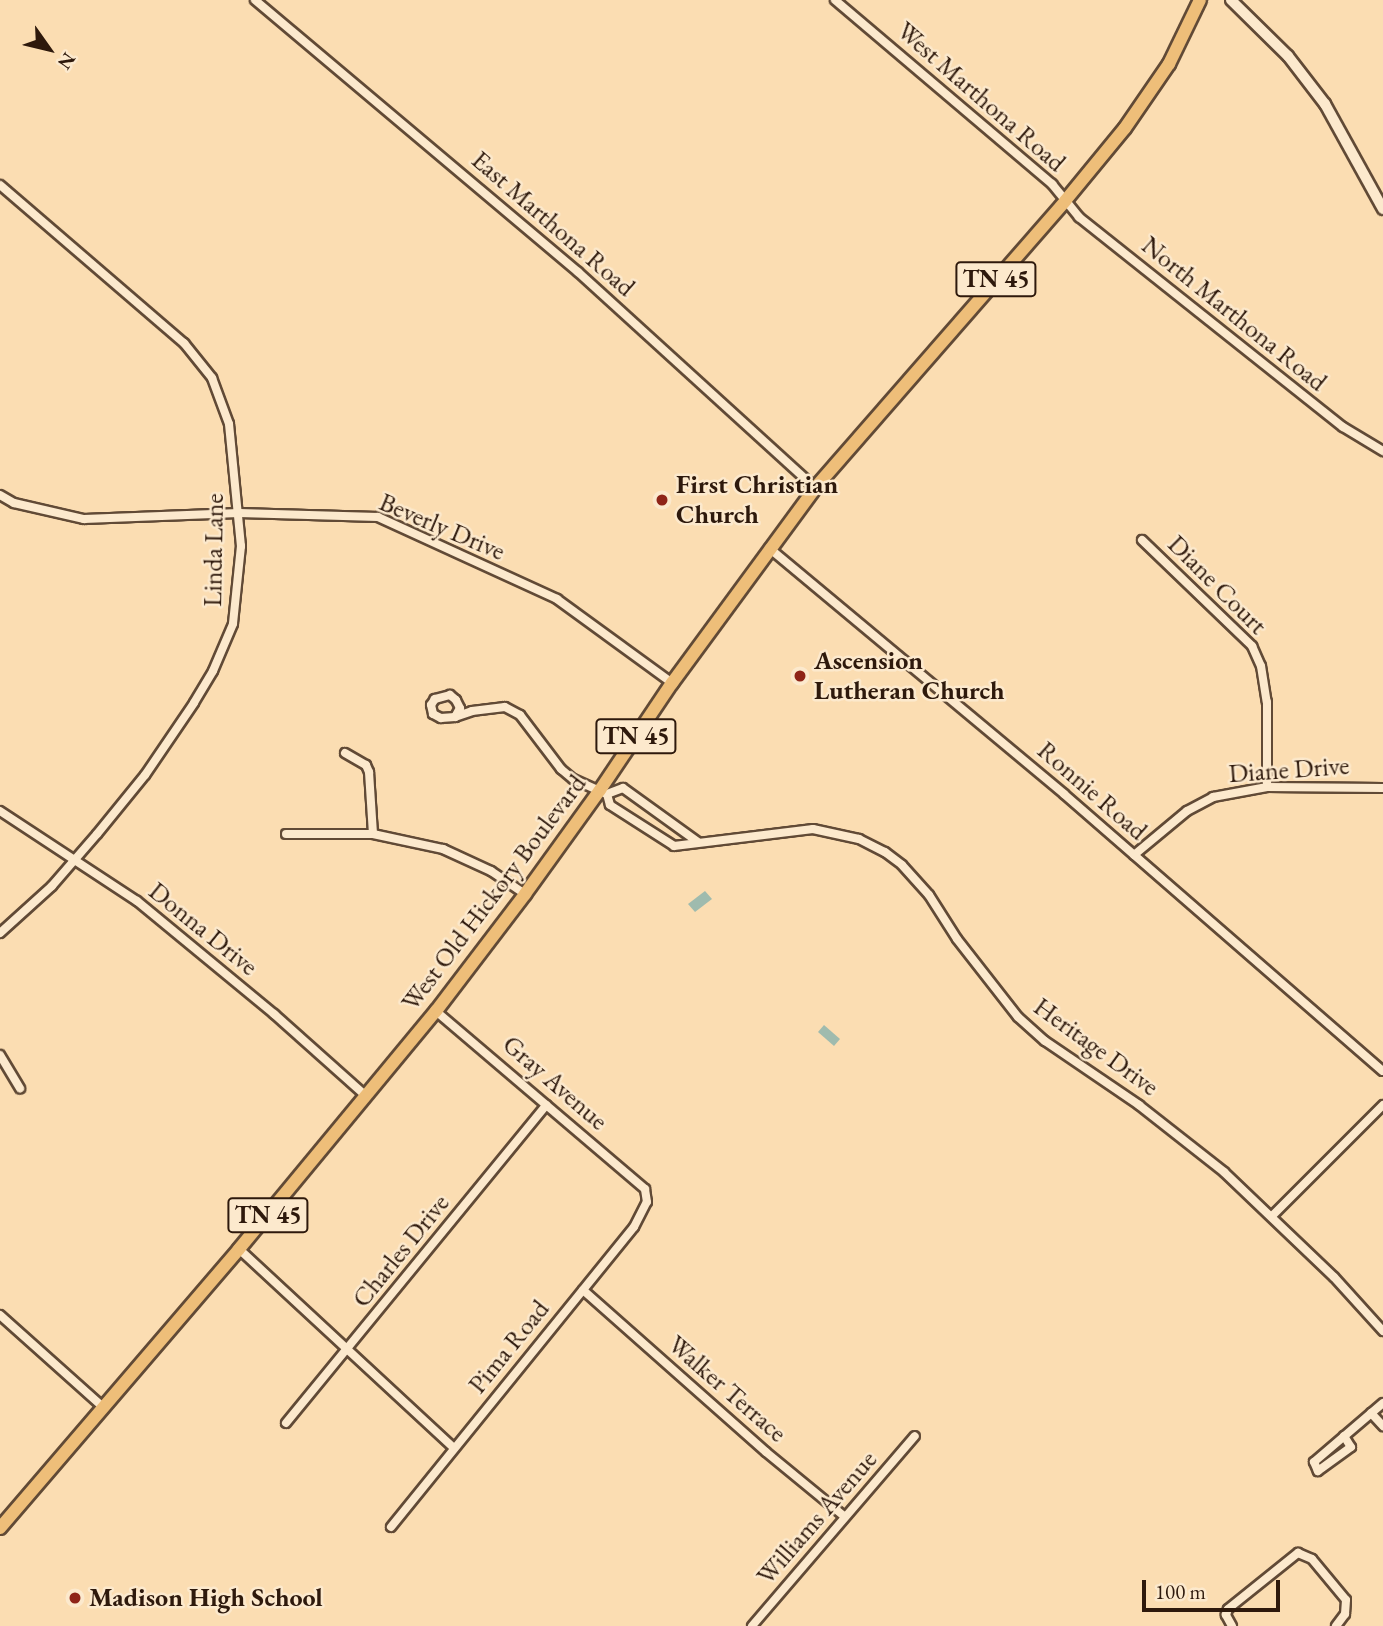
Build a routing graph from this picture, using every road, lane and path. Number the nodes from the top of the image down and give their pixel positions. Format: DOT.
graph roads {
  1 [pos="255,0"];
  2 [pos="835,0"];
  3 [pos="1200,0"];
  4 [pos="1231,0"];
  5 [pos="0,185"];
  6 [pos="1065,201"];
  7 [pos="1383,209"];
  8 [pos="1383,451"];
  9 [pos="816,488"];
  10 [pos="0,495"];
  11 [pos="239,513"];
  12 [pos="1142,540"];
  13 [pos="769,548"];
  14 [pos="672,683"];
  15 [pos="455,717"];
  16 [pos="345,753"];
  17 [pos="1267,788"];
  18 [pos="1383,788"];
  19 [pos="604,792"];
  20 [pos="0,811"];
  21 [pos="286,834"];
  22 [pos="373,834"];
  23 [pos="698,842"];
  24 [pos="1134,855"];
  25 [pos="75,859"];
  26 [pos="525,894"];
  27 [pos="0,933"];
  28 [pos="436,1011"];
  29 [pos="0,1055"];
  30 [pos="1383,1071"];
  31 [pos="20,1088"];
  32 [pos="366,1096"];
  33 [pos="546,1105"];
  34 [pos="1383,1105"];
  35 [pos="645,1189"];
  36 [pos="1272,1216"];
  37 [pos="239,1250"];
  38 [pos="583,1290"];
  39 [pos="0,1315"];
  40 [pos="1383,1331"];
  41 [pos="348,1351"];
  42 [pos="1383,1403"];
  43 [pos="104,1408"];
  44 [pos="1371,1413"];
  45 [pos="286,1423"];
  46 [pos="1383,1426"];
  47 [pos="915,1436"];
  48 [pos="1344,1436"];
  49 [pos="454,1448"];
  50 [pos="845,1517"];
  51 [pos="1,1523"];
  52 [pos="391,1527"];
  53 [pos="752,1626"];
  54 [pos="1232,1626"];
  55 [pos="1336,1626"];
  1 -- 9 [label="street, East Marthona Road"];
  2 -- 6 [label="street, West Marthona Road"];
  3 -- 6 [label="main road, West Old Hickory Boulevard / TN 45"];
  4 -- 7 [label="street"];
  5 -- 11 [label="street, Linda Lane"];
  6 -- 8 [label="street, North Marthona Road"];
  6 -- 9 [label="main road, West Old Hickory Boulevard / TN 45"];
  9 -- 13 [label="main road, West Old Hickory Boulevard / TN 45"];
  10 -- 11 [label="street, Beverly Drive"];
  11 -- 14 [label="street, Beverly Drive"];
  11 -- 25 [label="street, Linda Lane"];
  12 -- 17 [label="street, Diane Court"];
  13 -- 14 [label="main road, West Old Hickory Boulevard / TN 45"];
  13 -- 24 [label="street, Ronnie Road"];
  14 -- 19 [label="main road, West Old Hickory Boulevard / TN 45"];
  15 -- 19 [label="street, Heritage Drive"];
  16 -- 22 [label="street"];
  17 -- 18 [label="street, Diane Drive"];
  17 -- 24 [label="street, Diane Drive"];
  19 -- 23 [label="street, Heritage Drive"];
  19 -- 23 [label="street, Heritage Drive"];
  19 -- 26 [label="main road, West Old Hickory Boulevard / TN 45"];
  20 -- 25 [label="street, Donna Drive"];
  21 -- 22 [label="street"];
  22 -- 26 [label="street"];
  23 -- 36 [label="street, Heritage Drive"];
  24 -- 30 [label="street, Ronnie Road"];
  25 -- 27 [label="street, Linda Lane"];
  25 -- 32 [label="street, Donna Drive"];
  26 -- 28 [label="main road, West Old Hickory Boulevard / TN 45"];
  28 -- 32 [label="main road, West Old Hickory Boulevard / TN 45"];
  28 -- 33 [label="street, Gray Avenue"];
  29 -- 31 [label="street"];
  32 -- 37 [label="main road, West Old Hickory Boulevard / TN 45"];
  33 -- 35 [label="street, Gray Avenue"];
  33 -- 41 [label="street, Charles Drive"];
  34 -- 36 [label="street"];
  35 -- 38 [label="street, Pima Road"];
  36 -- 40 [label="street, Heritage Drive"];
  37 -- 41 [label="street"];
  37 -- 43 [label="main road, West Old Hickory Boulevard / TN 45"];
  38 -- 49 [label="street, Pima Road"];
  38 -- 50 [label="street, Walker Terrace"];
  39 -- 43 [label="street"];
  41 -- 45 [label="street, Charles Drive"];
  41 -- 49 [label="street"];
  42 -- 44 [label="street"];
  43 -- 51 [label="main road, West Old Hickory Boulevard / TN 45"];
  44 -- 46 [label="street"];
  44 -- 48 [label="street"];
  47 -- 50 [label="street, Williams Avenue"];
  48 -- 48 [label="street"];
  49 -- 52 [label="street, Pima Road"];
  50 -- 53 [label="street, Williams Avenue"];
  54 -- 55 [label="street"];
}
